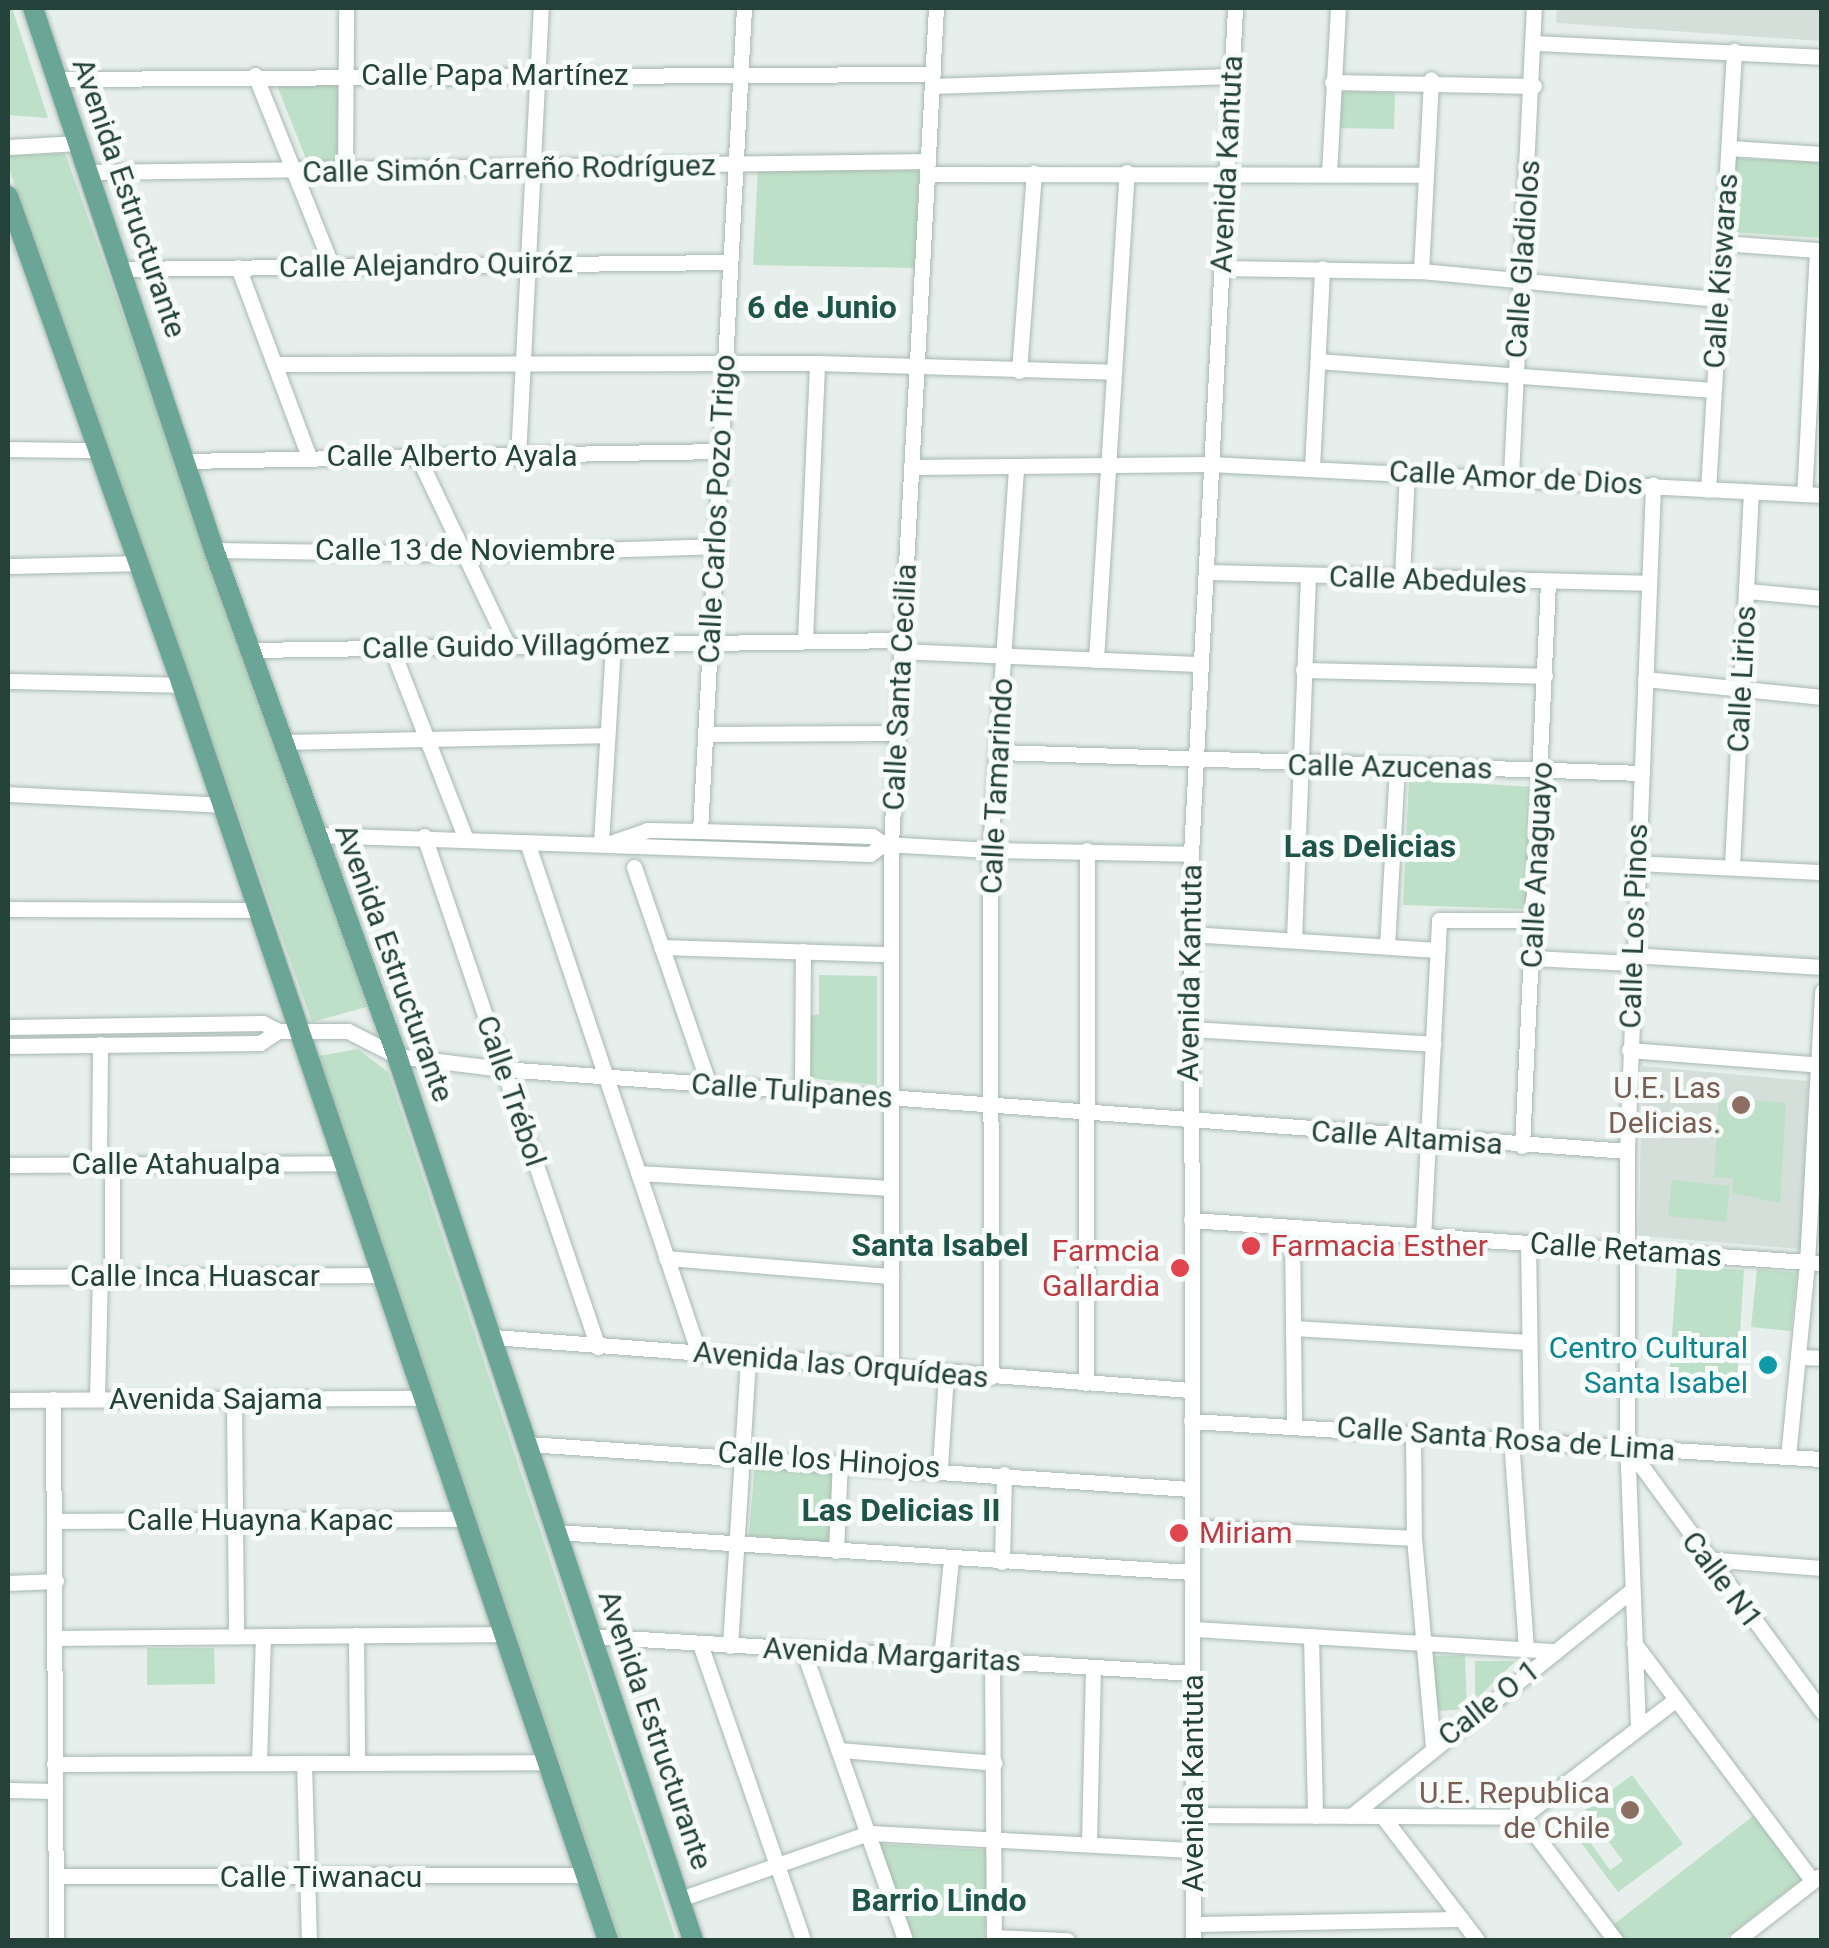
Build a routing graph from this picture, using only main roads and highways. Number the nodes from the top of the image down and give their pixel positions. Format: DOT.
graph roads {
  1 [pos="33,8"];
  2 [pos="8,196"];
  3 [pos="608,1940"];
  4 [pos="693,1940"];
  1 -- 4 [label="main road, Avenida Estructurante"];
  2 -- 3 [label="main road"];
}
